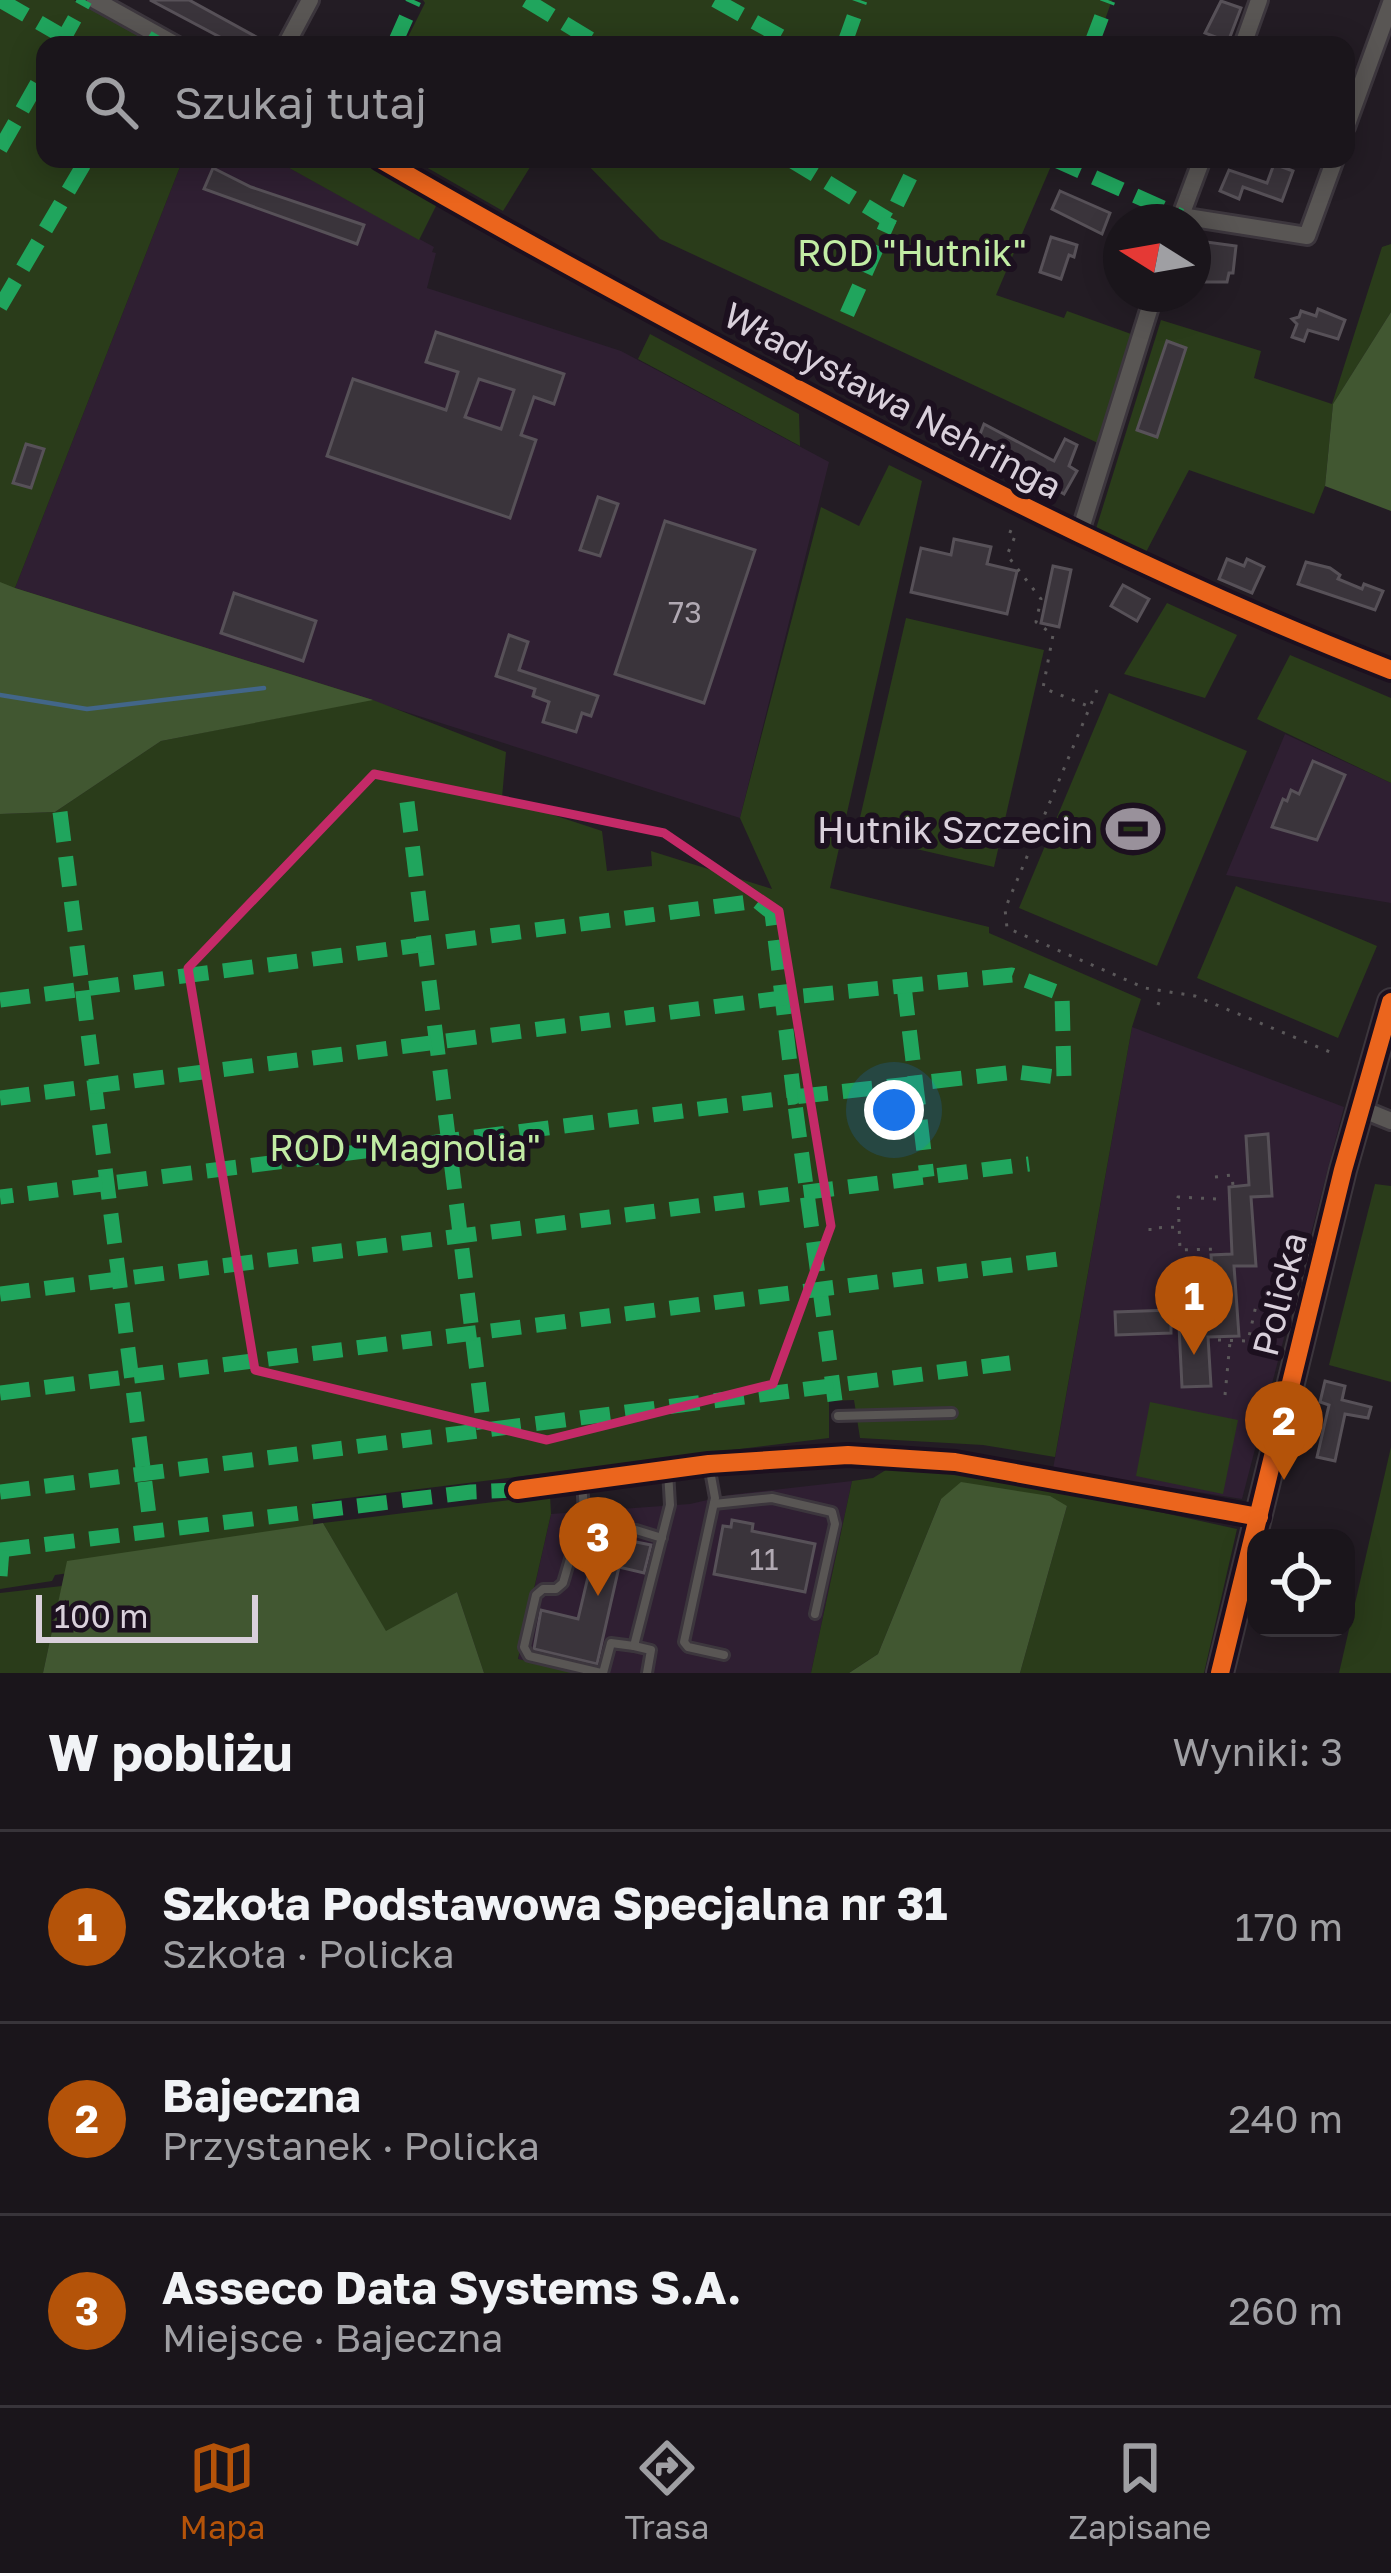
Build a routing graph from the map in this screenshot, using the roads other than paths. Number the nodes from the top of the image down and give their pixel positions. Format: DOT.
graph roads {
  1 [pos="94,0"];
  2 [pos="310,0"];
  3 [pos="1259,0"];
  4 [pos="1391,3"];
  5 [pos="160,36"];
  6 [pos="291,36"];
  7 [pos="1246,36"];
  8 [pos="1355,103"];
  9 [pos="395,168"];
  10 [pos="1199,168"];
  11 [pos="1332,168"];
  12 [pos="1186,204"];
  13 [pos="1211,223"];
  14 [pos="1148,312"];
  15 [pos="1079,535"];
  16 [pos="1391,670"];
  17 [pos="1391,1002"];
  18 [pos="1359,1108"];
  19 [pos="1391,1121"];
  20 [pos="952,1413"];
  21 [pos="838,1416"];
  22 [pos="709,1464"];
  23 [pos="668,1469"];
  24 [pos="582,1481"];
  25 [pos="517,1490"];
  26 [pos="714,1504"];
  27 [pos="1258,1517"];
  28 [pos="579,1531"];
  29 [pos="662,1538"];
  30 [pos="815,1614"];
  31 [pos="634,1646"];
  32 [pos="724,1655"];
  33 [pos="602,1673"];
  34 [pos="647,1673"];
  35 [pos="1220,1673"];
  1 -- 5 [label="street"];
  2 -- 6 [label="street"];
  3 -- 7 [label="street"];
  4 -- 8 [label="street"];
  9 -- 15 [label="street, Władysława Nehringa"];
  10 -- 12 [label="street"];
  11 -- 13 [label="street"];
  14 -- 15 [label="street"];
  15 -- 16 [label="street, Władysława Nehringa"];
  17 -- 18 [label="street, Policka"];
  18 -- 19 [label="street"];
  18 -- 27 [label="street, Policka"];
  20 -- 21 [label="lane"];
  22 -- 23 [label="street"];
  22 -- 26 [label="lane"];
  22 -- 27 [label="street"];
  23 -- 24 [label="street"];
  23 -- 29 [label="lane"];
  24 -- 25 [label="street"];
  24 -- 28 [label="lane"];
  26 -- 30 [label="lane"];
  26 -- 32 [label="lane"];
  27 -- 35 [label="street, Policka"];
  28 -- 29 [label="lane"];
  28 -- 33 [label="lane"];
  29 -- 31 [label="lane"];
  31 -- 33 [label="lane"];
  31 -- 34 [label="lane"];
}
